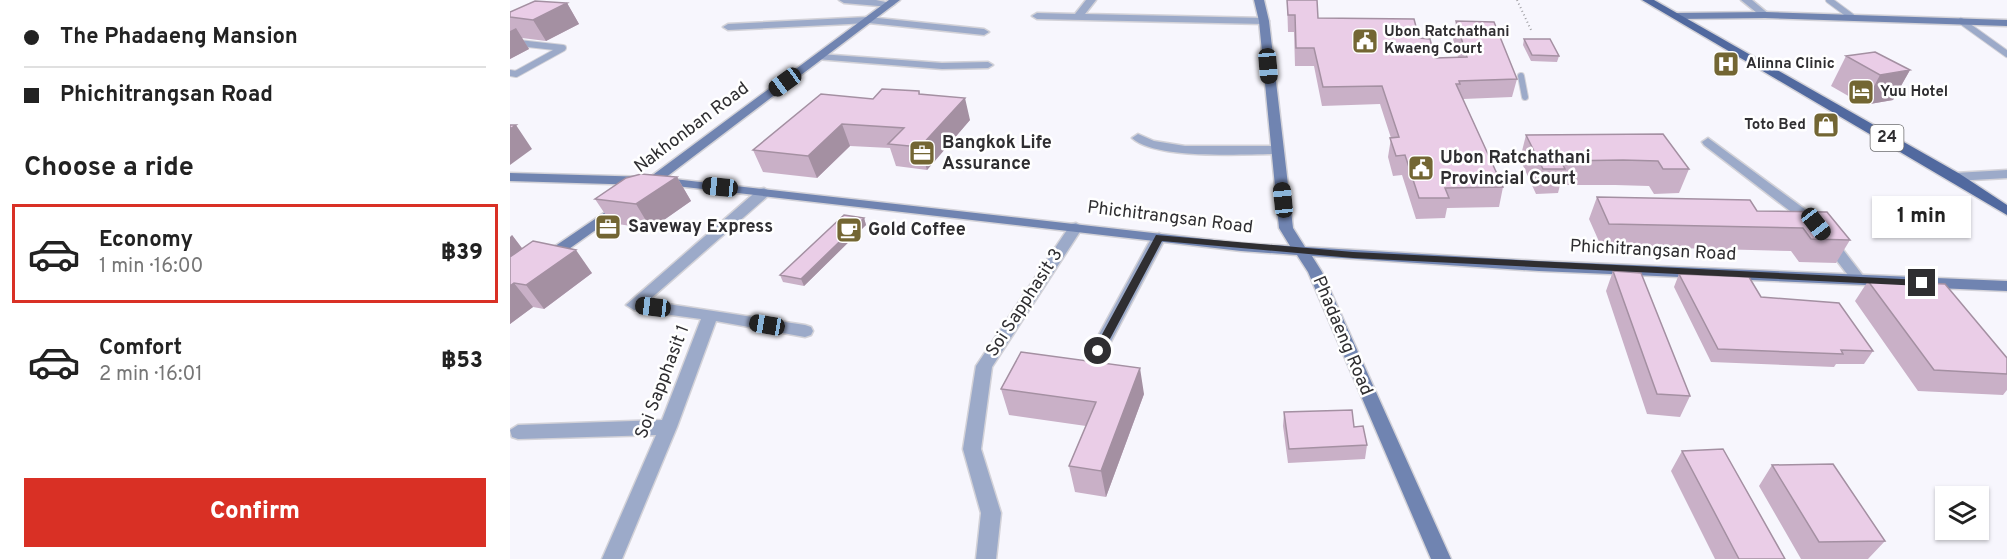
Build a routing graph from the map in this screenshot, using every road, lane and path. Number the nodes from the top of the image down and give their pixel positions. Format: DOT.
graph roads {
  1 [pos="844,0"];
  2 [pos="1091,0"];
  3 [pos="1259,0"];
  4 [pos="1517,0"];
  5 [pos="1647,0"];
  6 [pos="1746,0"];
  7 [pos="1829,0"];
  8 [pos="892,2"];
  9 [pos="1765,15"];
  10 [pos="1037,16"];
  11 [pos="1677,16"];
  12 [pos="1078,17"];
  13 [pos="1852,17"];
  14 [pos="866,21"];
  15 [pos="1264,21"];
  16 [pos="1961,21"];
  17 [pos="2007,23"];
  18 [pos="728,27"];
  19 [pos="1531,30"];
  20 [pos="984,32"];
  21 [pos="510,42"];
  22 [pos="2007,54"];
  23 [pos="820,57"];
  24 [pos="988,65"];
  25 [pos="510,73"];
  26 [pos="1521,76"];
  27 [pos="1524,97"];
  28 [pos="1138,138"];
  29 [pos="1708,142"];
  30 [pos="1277,150"];
  31 [pos="2007,174"];
  32 [pos="510,177"];
  33 [pos="1955,177"];
  34 [pos="653,181"];
  35 [pos="764,192"];
  36 [pos="2007,211"];
  37 [pos="1076,226"];
  38 [pos="1159,237"];
  39 [pos="1301,251"];
  40 [pos="534,267"];
  41 [pos="1859,280"];
  42 [pos="2007,286"];
  43 [pos="710,315"];
  44 [pos="805,331"];
  45 [pos="1098,351"];
  46 [pos="668,427"];
  47 [pos="518,432"];
  48 [pos="612,559"];
  49 [pos="986,559"];
  50 [pos="1441,559"];
  1 -- 8 [label="street"];
  2 -- 12 [label="street"];
  3 -- 15 [label="street, Phadaeng Road"];
  4 -- 19 [label="path"];
  5 -- 11 [label="main road, 24"];
  6 -- 9 [label="street"];
  7 -- 13 [label="lane"];
  8 -- 14 [label="street, Nakhonban Road"];
  9 -- 11 [label="street"];
  9 -- 13 [label="street"];
  10 -- 12 [label="street"];
  11 -- 33 [label="main road, 24"];
  12 -- 15 [label="street"];
  13 -- 16 [label="street"];
  14 -- 18 [label="street"];
  14 -- 20 [label="street"];
  14 -- 23 [label="street, Nakhonban Road"];
  15 -- 30 [label="street, Phadaeng Road"];
  16 -- 17 [label="street"];
  16 -- 22 [label="lane"];
  21 -- 25 [label="lane"];
  23 -- 24 [label="street"];
  23 -- 34 [label="street, Nakhonban Road"];
  26 -- 27 [label="lane"];
  28 -- 30 [label="street"];
  29 -- 41 [label="street"];
  30 -- 39 [label="street, Phadaeng Road"];
  31 -- 33 [label="street"];
  32 -- 34 [label="street, Phichitrangsan Road"];
  33 -- 36 [label="main road, 24"];
  34 -- 35 [label="street, Phichitrangsan Road"];
  34 -- 40 [label="street, Nakhonban Road"];
  35 -- 37 [label="street, Phichitrangsan Road"];
  35 -- 43 [label="street, Soi Sapphasit 1"];
  37 -- 38 [label="street, Phichitrangsan Road"];
  37 -- 49 [label="street, Soi Sapphasit 3"];
  38 -- 39 [label="street, Phichitrangsan Road"];
  38 -- 45 [label="street"];
  39 -- 41 [label="street, Phichitrangsan Road"];
  39 -- 50 [label="street, Phadaeng Road"];
  41 -- 42 [label="street, Phichitrangsan Road"];
  43 -- 44 [label="street"];
  43 -- 46 [label="street, Soi Sapphasit 1"];
  46 -- 47 [label="street"];
  46 -- 48 [label="street, Soi Sapphasit 1"];
}
